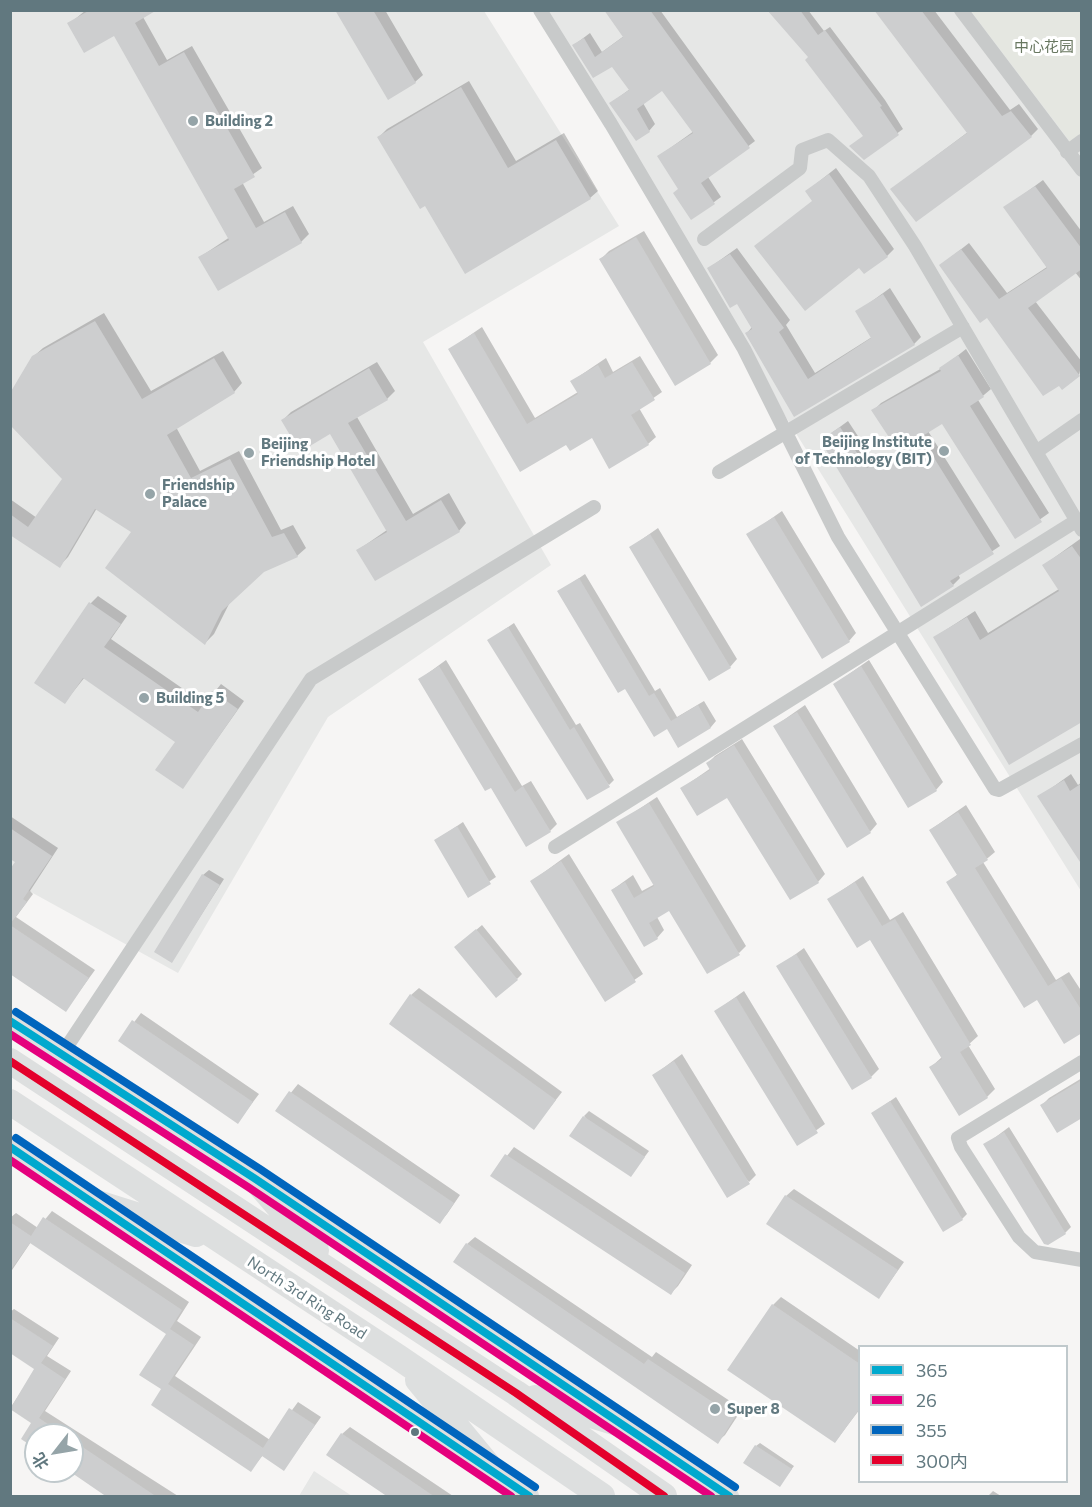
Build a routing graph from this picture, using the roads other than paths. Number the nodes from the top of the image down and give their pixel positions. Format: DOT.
graph roads {
  1 [pos="540,10"];
  2 [pos="961,10"];
  3 [pos="1082,141"];
  4 [pos="1067,152"];
  5 [pos="1082,170"];
  6 [pos="704,239"];
  7 [pos="963,327"];
  8 [pos="1082,420"];
  9 [pos="786,433"];
  10 [pos="1036,452"];
  11 [pos="719,472"];
  12 [pos="594,507"];
  13 [pos="1079,526"];
  14 [pos="899,634"];
  15 [pos="1082,744"];
  16 [pos="555,847"];
  17 [pos="10,1022"];
  18 [pos="62,1054"];
  19 [pos="10,1061"];
  20 [pos="1082,1062"];
  21 [pos="10,1102"];
  22 [pos="10,1147"];
  23 [pos="254,1178"];
  24 [pos="94,1202"];
  25 [pos="225,1244"];
  26 [pos="1082,1260"];
  27 [pos="336,1274"];
  28 [pos="398,1357"];
  29 [pos="516,1393"];
  30 [pos="498,1424"];
  31 [pos="624,1425"];
  32 [pos="492,1470"];
  33 [pos="529,1497"];
  34 [pos="574,1497"];
  35 [pos="602,1497"];
  36 [pos="664,1497"];
  37 [pos="729,1497"];
  1 -- 9 [label="street"];
  2 -- 4 [label="street"];
  3 -- 4 [label="street"];
  4 -- 5 [label="street"];
  6 -- 7 [label="street"];
  7 -- 9 [label="street"];
  7 -- 10 [label="street"];
  8 -- 10 [label="street"];
  9 -- 11 [label="street"];
  9 -- 14 [label="street"];
  10 -- 13 [label="street"];
  12 -- 18 [label="street"];
  13 -- 14 [label="street"];
  14 -- 15 [label="street"];
  14 -- 16 [label="street"];
  17 -- 18 [label="street"];
  18 -- 23 [label="street"];
  19 -- 27 [label="highway"];
  20 -- 26 [label="street"];
  21 -- 25 [label="highway, North 3rd Ring Road"];
  22 -- 24 [label="street"];
  23 -- 27 [label="highway"];
  23 -- 31 [label="street"];
  24 -- 25 [label="highway"];
  24 -- 32 [label="street"];
  25 -- 28 [label="highway, North 3rd Ring Road"];
  27 -- 29 [label="highway"];
  28 -- 30 [label="highway, North 3rd Ring Road"];
  28 -- 32 [label="highway"];
  29 -- 31 [label="highway"];
  29 -- 36 [label="highway"];
  30 -- 34 [label="highway"];
  30 -- 35 [label="highway, North 3rd Ring Road"];
  31 -- 37 [label="street"];
  32 -- 33 [label="street"];
}
